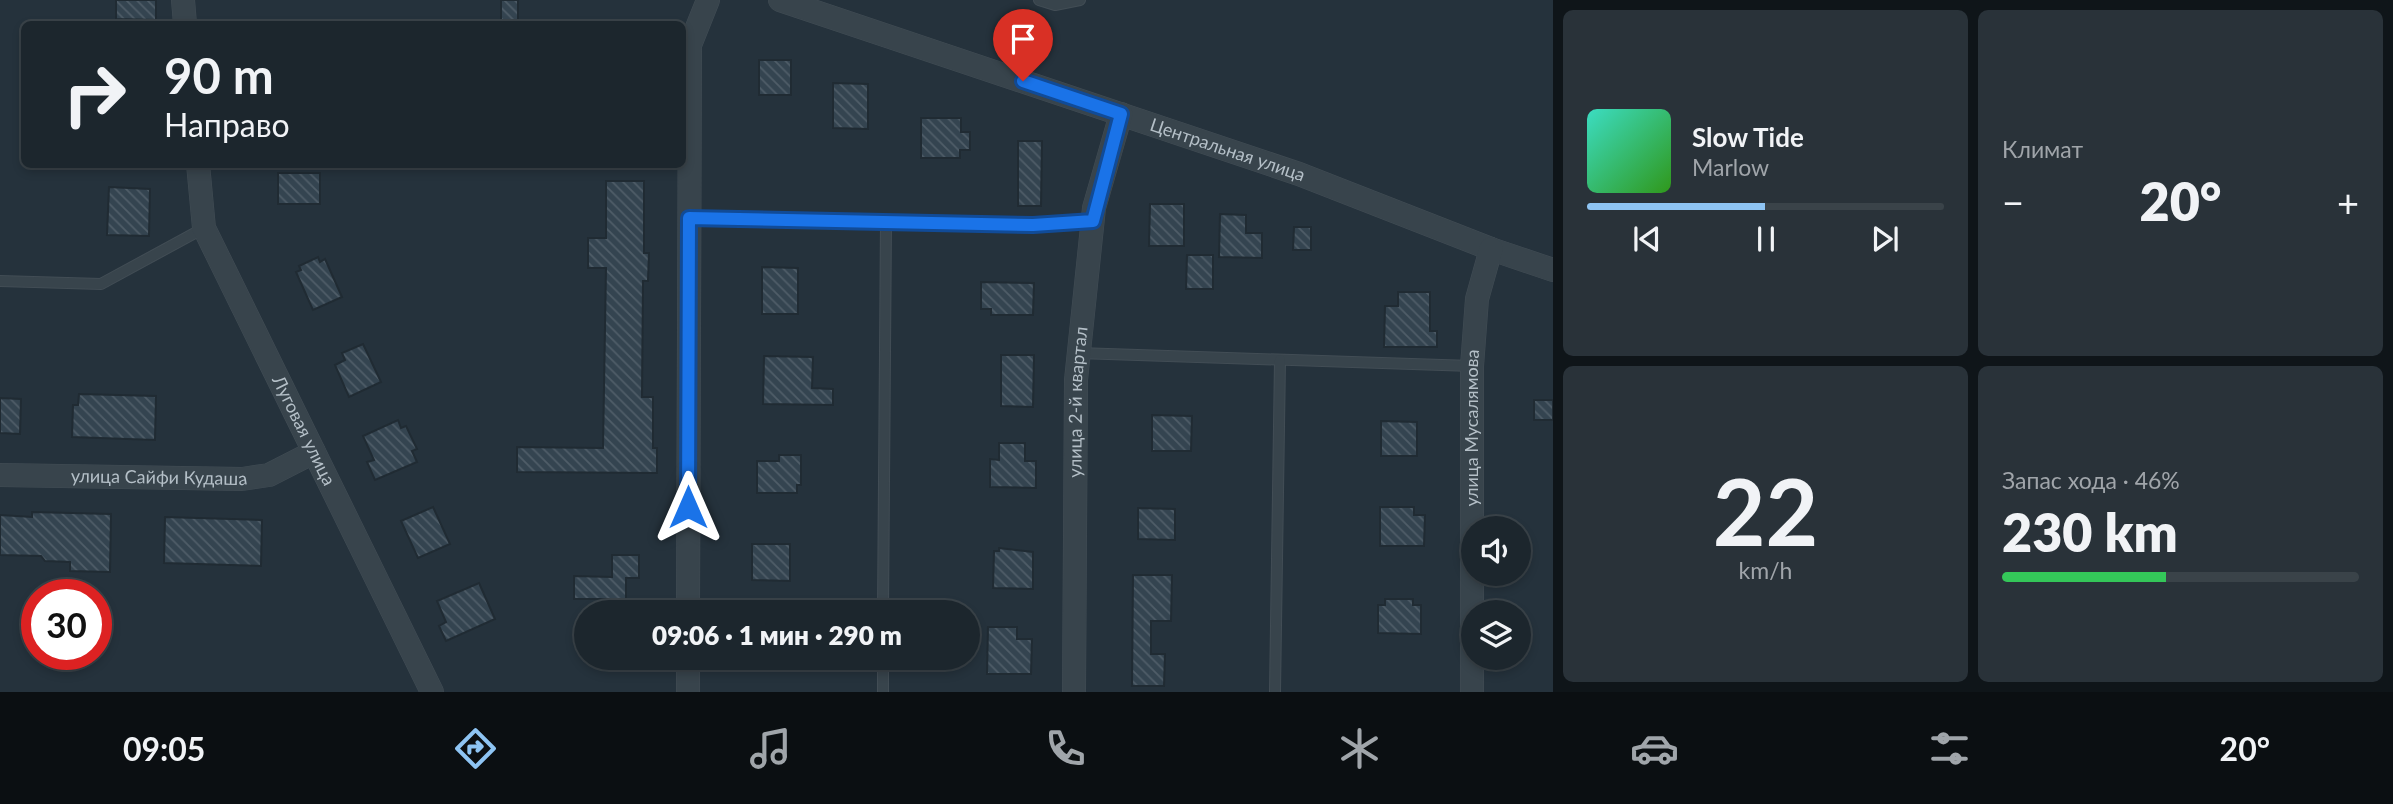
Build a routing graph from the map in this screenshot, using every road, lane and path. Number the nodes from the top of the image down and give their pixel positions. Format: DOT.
graph roads {
  1 [pos="183,0"];
  2 [pos="708,0"];
  3 [pos="780,0"];
  4 [pos="1039,0"];
  5 [pos="1080,0"];
  6 [pos="186,21"];
  7 [pos="1121,114"];
  8 [pos="198,168"];
  9 [pos="689,218"];
  10 [pos="886,221"];
  11 [pos="1093,221"];
  12 [pos="204,228"];
  13 [pos="1491,249"];
  14 [pos="1553,270"];
  15 [pos="0,281"];
  16 [pos="1078,353"];
  17 [pos="1280,360"];
  18 [pos="1472,366"];
  19 [pos="314,452"];
  20 [pos="0,475"];
  21 [pos="688,600"];
  22 [pos="883,600"];
  23 [pos="688,670"];
  24 [pos="883,670"];
  25 [pos="432,692"];
  26 [pos="688,692"];
  27 [pos="883,692"];
  28 [pos="1074,692"];
  29 [pos="1275,692"];
  30 [pos="1472,692"];
  1 -- 6 [label="street"];
  2 -- 9 [label="street"];
  3 -- 7 [label="street, Центральная улица"];
  4 -- 5 [label="lane"];
  7 -- 11 [label="street, улица 2-й квартал"];
  7 -- 13 [label="street, Центральная улица"];
  8 -- 12 [label="street, Луговая улица"];
  9 -- 10 [label="lane"];
  9 -- 21 [label="street"];
  10 -- 11 [label="lane"];
  10 -- 22 [label="lane"];
  11 -- 16 [label="street, улица 2-й квартал"];
  12 -- 15 [label="lane"];
  12 -- 19 [label="street, Луговая улица"];
  13 -- 14 [label="street, Центральная улица"];
  13 -- 18 [label="street, улица Мусалямова"];
  16 -- 17 [label="lane"];
  16 -- 28 [label="street, улица 2-й квартал"];
  17 -- 18 [label="lane"];
  17 -- 29 [label="lane"];
  18 -- 30 [label="street, улица Мусалямова"];
  19 -- 20 [label="street, улица Сайфи Кудаша"];
  19 -- 25 [label="street, Луговая улица"];
  23 -- 26 [label="street"];
  24 -- 27 [label="lane"];
}
